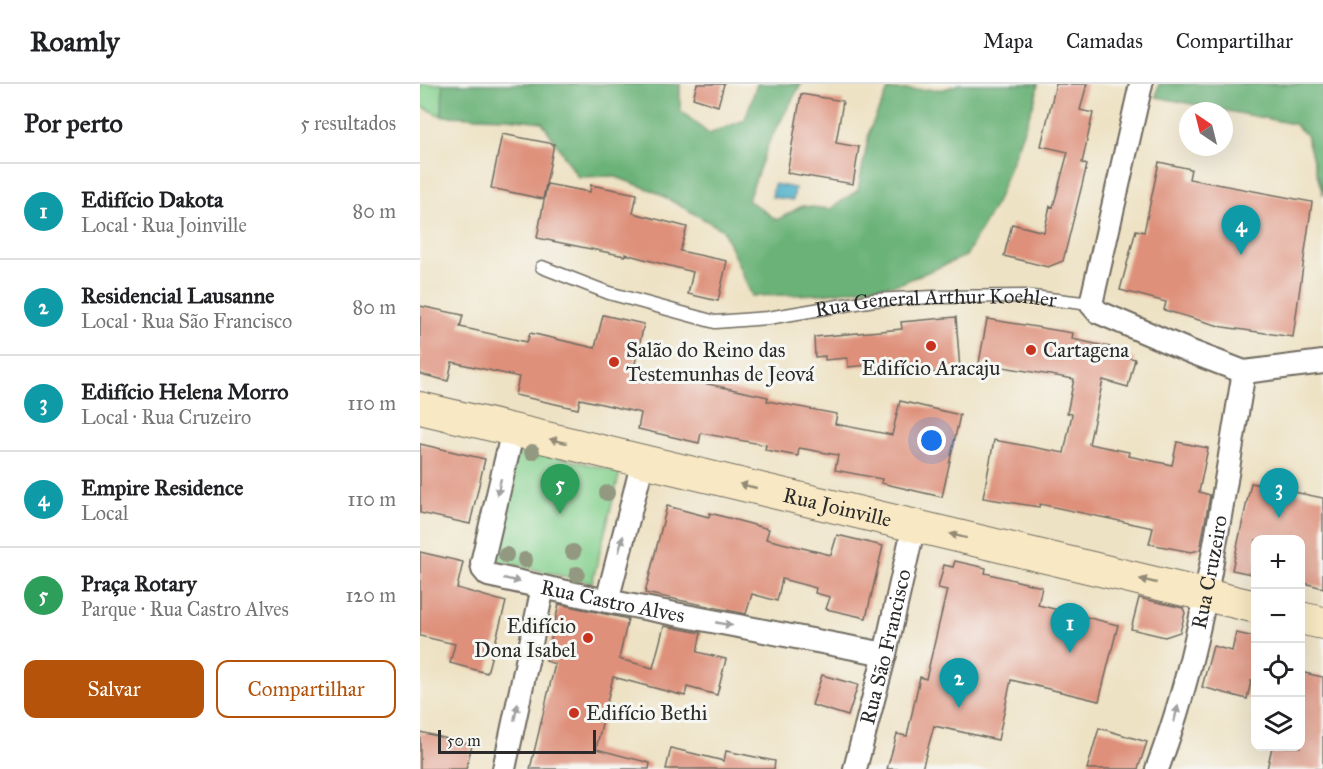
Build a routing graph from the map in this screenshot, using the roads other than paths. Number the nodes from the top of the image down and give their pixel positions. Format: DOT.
graph roads {
  1 [pos="1141,84"];
  2 [pos="542,267"];
  3 [pos="1091,304"];
  4 [pos="1323,362"];
  5 [pos="1244,372"];
  6 [pos="420,408"];
  7 [pos="513,430"];
  8 [pos="643,461"];
  9 [pos="914,525"];
  10 [pos="543,587"];
  11 [pos="1205,595"];
  12 [pos="607,601"];
  13 [pos="1251,606"];
  14 [pos="1305,619"];
  15 [pos="1323,623"];
  16 [pos="885,654"];
  17 [pos="504,769"];
  18 [pos="855,769"];
  19 [pos="1157,769"];
  1 -- 3 [label="street"];
  2 -- 3 [label="lane, Rua General Arthur Koehler"];
  3 -- 5 [label="street, Rua General Arthur Koehler"];
  4 -- 5 [label="street, Rua General Arthur Koehler"];
  5 -- 11 [label="street, Rua Cruzeiro"];
  6 -- 7 [label="main road, Rua Joinville"];
  8 -- 7 [label="main road, Rua Joinville, one-way"];
  7 -- 10 [label="street, Rua Castro Alves, one-way"];
  9 -- 8 [label="main road, Rua Joinville, one-way"];
  12 -- 8 [label="street, one-way"];
  11 -- 9 [label="main road, Rua Joinville, one-way"];
  9 -- 16 [label="street, Rua São Francisco"];
  10 -- 12 [label="street, Rua Castro Alves"];
  17 -- 10 [label="street, one-way"];
  11 -- 13 [label="main road, Rua Joinville"];
  19 -- 11 [label="street, Rua Cruzeiro, one-way"];
  12 -- 16 [label="street, Rua Castro Alves, one-way"];
  14 -- 15 [label="main road"];
  16 -- 18 [label="street, Rua São Francisco"];
}
